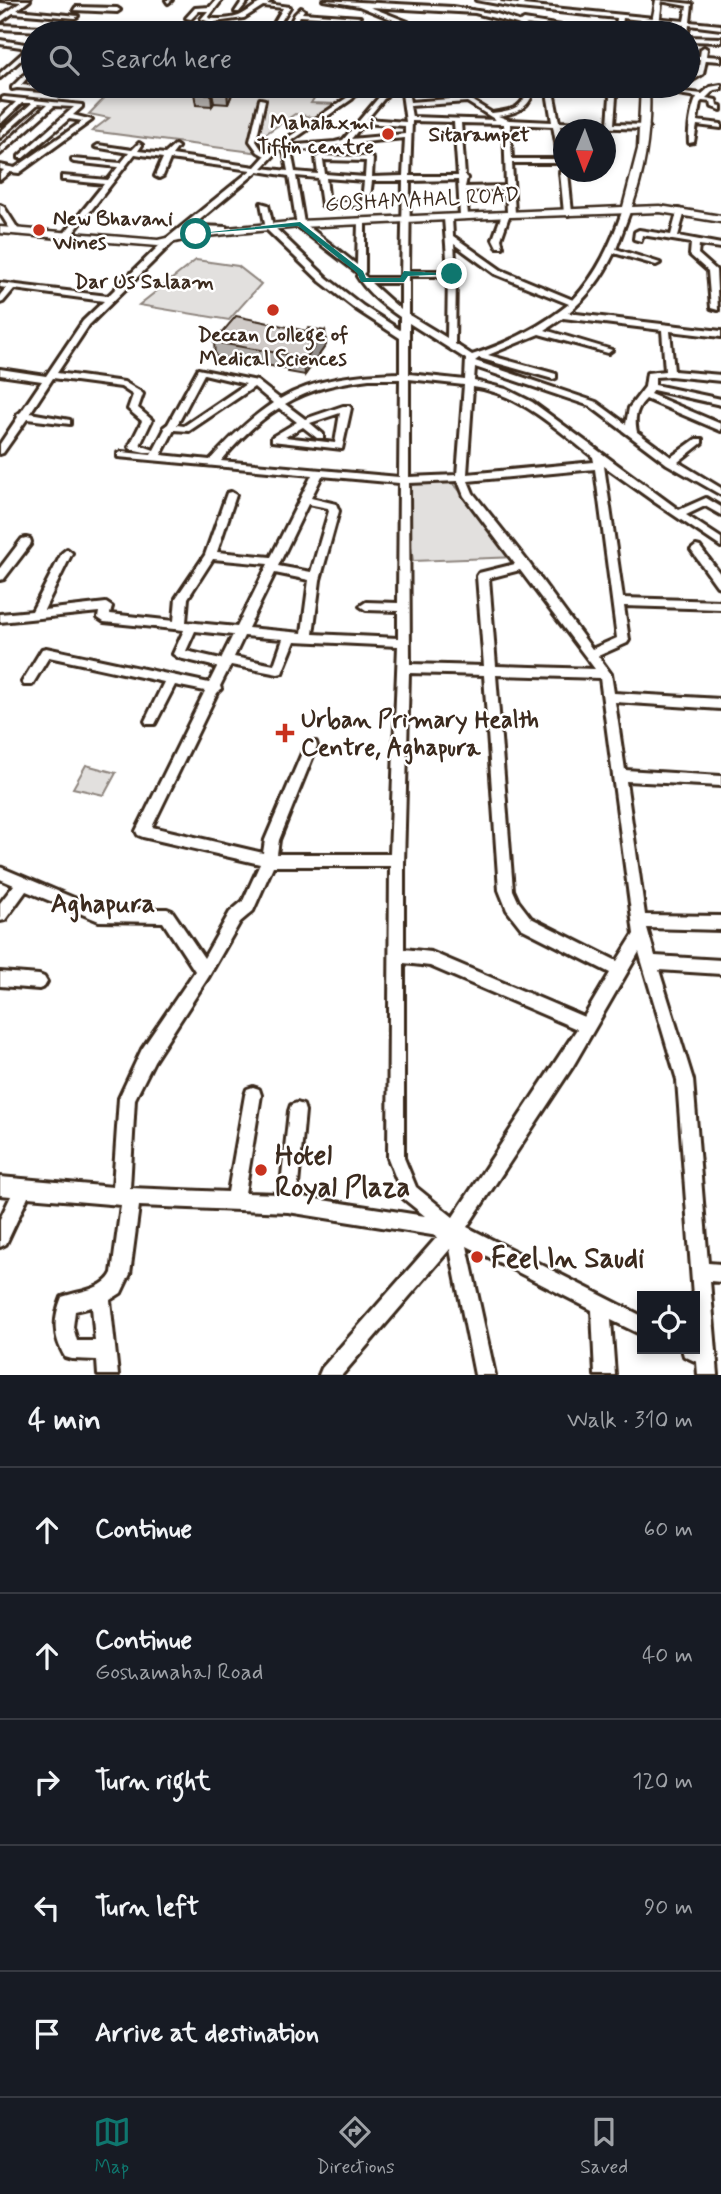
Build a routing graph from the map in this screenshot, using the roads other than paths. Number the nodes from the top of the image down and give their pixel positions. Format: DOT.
graph roads {
  1 [pos="4,0"];
  2 [pos="28,0"];
  3 [pos="82,0"];
  4 [pos="117,0"];
  5 [pos="219,0"];
  6 [pos="246,0"];
  7 [pos="290,0"];
  8 [pos="326,0"];
  9 [pos="388,0"];
  10 [pos="432,0"];
  11 [pos="471,0"];
  12 [pos="479,0"];
  13 [pos="659,0"];
  14 [pos="498,1"];
  15 [pos="267,2"];
  16 [pos="550,2"];
  17 [pos="521,3"];
  18 [pos="360,5"];
  19 [pos="44,6"];
  20 [pos="279,6"];
  21 [pos="383,6"];
  22 [pos="426,6"];
  23 [pos="539,8"];
  24 [pos="108,9"];
  25 [pos="212,9"];
  26 [pos="117,10"];
  27 [pos="463,10"];
  28 [pos="0,11"];
  29 [pos="12,11"];
  30 [pos="76,12"];
  31 [pos="37,13"];
  32 [pos="591,13"];
  33 [pos="237,15"];
  34 [pos="382,15"];
  35 [pos="620,16"];
  36 [pos="357,17"];
  37 [pos="189,18"];
  38 [pos="321,19"];
  39 [pos="0,20"];
  40 [pos="250,20"];
  41 [pos="21,21"];
  42 [pos="74,21"];
  43 [pos="214,21"];
  44 [pos="278,21"];
  45 [pos="294,21"];
  46 [pos="311,21"];
  47 [pos="328,21"];
  48 [pos="353,21"];
  49 [pos="400,21"];
  50 [pos="408,21"];
  51 [pos="518,21"];
  52 [pos="524,21"];
  53 [pos="589,21"];
  54 [pos="619,21"];
  55 [pos="655,21"];
  56 [pos="687,21"];
  57 [pos="0,27"];
  58 [pos="21,29"];
  59 [pos="700,39"];
  60 [pos="721,40"];
  61 [pos="0,42"];
  62 [pos="21,45"];
  63 [pos="704,49"];
  64 [pos="21,57"];
  65 [pos="703,57"];
  66 [pos="721,59"];
  67 [pos="700,74"];
  68 [pos="0,76"];
  69 [pos="21,81"];
  70 [pos="700,84"];
  71 [pos="16,86"];
  72 [pos="21,86"];
  73 [pos="712,88"];
  74 [pos="721,89"];
  75 [pos="700,97"];
  76 [pos="350,98"];
  77 [pos="381,98"];
  78 [pos="406,98"];
  79 [pos="528,98"];
  80 [pos="552,98"];
  81 [pos="613,98"];
  82 [pos="645,98"];
  83 [pos="700,98"];
  84 [pos="2,100"];
  85 [pos="21,100"];
  86 [pos="262,100"];
  87 [pos="467,100"];
  88 [pos="37,102"];
  89 [pos="52,104"];
  90 [pos="407,104"];
  91 [pos="721,108"];
  92 [pos="490,116"];
  93 [pos="69,117"];
  94 [pos="556,119"];
  95 [pos="611,119"];
  96 [pos="457,120"];
  97 [pos="361,121"];
  98 [pos="409,121"];
  99 [pos="0,122"];
  100 [pos="507,122"];
  101 [pos="553,123"];
  102 [pos="693,123"];
  103 [pos="616,125"];
  104 [pos="721,126"];
  105 [pos="646,127"];
  106 [pos="0,136"];
  107 [pos="112,140"];
  108 [pos="408,141"];
  109 [pos="691,142"];
  110 [pos="141,143"];
  111 [pos="152,144"];
  112 [pos="346,144"];
  113 [pos="164,146"];
  114 [pos="98,147"];
  115 [pos="283,148"];
  116 [pos="134,150"];
  117 [pos="0,152"];
  118 [pos="167,155"];
  119 [pos="270,156"];
  120 [pos="21,157"];
  121 [pos="347,158"];
  122 [pos="74,160"];
  123 [pos="509,160"];
  124 [pos="553,161"];
  125 [pos="123,165"];
  126 [pos="4,168"];
  127 [pos="257,169"];
  128 [pos="292,174"];
  129 [pos="322,175"];
  130 [pos="159,176"];
  131 [pos="0,178"];
  132 [pos="65,178"];
  133 [pos="463,178"];
  134 [pos="368,179"];
  135 [pos="406,179"];
  136 [pos="110,182"];
  137 [pos="565,182"];
  138 [pos="464,188"];
  139 [pos="510,188"];
  140 [pos="264,205"];
  141 [pos="0,207"];
  142 [pos="627,209"];
  143 [pos="681,211"];
  144 [pos="568,212"];
  145 [pos="509,214"];
  146 [pos="464,216"];
  147 [pos="448,218"];
  148 [pos="721,219"];
  149 [pos="362,221"];
  150 [pos="404,221"];
  151 [pos="191,222"];
  152 [pos="300,224"];
  153 [pos="265,227"];
  154 [pos="223,229"];
  155 [pos="0,230"];
  156 [pos="16,232"];
  157 [pos="196,234"];
  158 [pos="67,235"];
  159 [pos="449,237"];
  160 [pos="674,238"];
  161 [pos="638,239"];
  162 [pos="169,241"];
  163 [pos="695,242"];
  164 [pos="500,244"];
  165 [pos="721,246"];
  166 [pos="614,251"];
  167 [pos="656,263"];
  168 [pos="452,274"];
  169 [pos="362,277"];
  170 [pos="404,277"];
  171 [pos="0,285"];
  172 [pos="12,286"];
  173 [pos="110,299"];
  174 [pos="0,300"];
  175 [pos="575,304"];
  176 [pos="715,308"];
  177 [pos="562,315"];
  178 [pos="405,319"];
  179 [pos="666,328"];
  180 [pos="539,331"];
  181 [pos="721,334"];
  182 [pos="405,337"];
  183 [pos="451,344"];
  184 [pos="608,350"];
  185 [pos="475,359"];
  186 [pos="0,372"];
  187 [pos="670,373"];
  188 [pos="403,375"];
  189 [pos="553,376"];
  190 [pos="49,377"];
  191 [pos="721,378"];
  192 [pos="254,383"];
  193 [pos="470,383"];
  194 [pos="647,391"];
  195 [pos="276,402"];
  196 [pos="721,402"];
  197 [pos="22,415"];
  198 [pos="67,422"];
  199 [pos="305,422"];
  200 [pos="169,427"];
  201 [pos="721,428"];
  202 [pos="634,435"];
  203 [pos="320,436"];
  204 [pos="699,441"];
  205 [pos="0,451"];
  206 [pos="156,454"];
  207 [pos="122,455"];
  208 [pos="598,461"];
  209 [pos="214,462"];
  210 [pos="671,462"];
  211 [pos="318,473"];
  212 [pos="463,478"];
  213 [pos="402,480"];
  214 [pos="721,491"];
  215 [pos="231,495"];
  216 [pos="306,500"];
  217 [pos="721,512"];
  218 [pos="679,514"];
  219 [pos="26,542"];
  220 [pos="721,543"];
  221 [pos="696,550"];
  222 [pos="67,553"];
  223 [pos="210,555"];
  224 [pos="271,565"];
  225 [pos="524,565"];
  226 [pos="0,576"];
  227 [pos="315,577"];
  228 [pos="721,583"];
  229 [pos="617,602"];
  230 [pos="721,605"];
  231 [pos="366,606"];
  232 [pos="403,607"];
  233 [pos="36,615"];
  234 [pos="0,618"];
  235 [pos="186,625"];
  236 [pos="241,631"];
  237 [pos="291,635"];
  238 [pos="307,637"];
  239 [pos="403,642"];
  240 [pos="591,654"];
  241 [pos="227,662"];
  242 [pos="403,668"];
  243 [pos="491,672"];
  244 [pos="605,674"];
  245 [pos="171,680"];
  246 [pos="29,682"];
  247 [pos="215,689"];
  248 [pos="608,697"];
  249 [pos="721,704"];
  250 [pos="151,721"];
  251 [pos="311,746"];
  252 [pos="619,775"];
  253 [pos="721,780"];
  254 [pos="269,860"];
  255 [pos="397,860"];
  256 [pos="0,873"];
  257 [pos="22,885"];
  258 [pos="0,915"];
  259 [pos="721,923"];
  260 [pos="640,928"];
  261 [pos="397,955"];
  262 [pos="651,963"];
  263 [pos="721,967"];
  264 [pos="620,970"];
  265 [pos="204,971"];
  266 [pos="0,979"];
  267 [pos="39,982"];
  268 [pos="587,1026"];
  269 [pos="253,1094"];
  270 [pos="297,1111"];
  271 [pos="0,1186"];
  272 [pos="23,1188"];
  273 [pos="126,1196"];
  274 [pos="235,1201"];
  275 [pos="288,1203"];
  276 [pos="455,1230"];
  277 [pos="0,1238"];
  278 [pos="701,1271"];
  279 [pos="721,1273"];
  280 [pos="100,1295"];
  281 [pos="601,1306"];
  282 [pos="637,1324"];
  283 [pos="105,1351"];
  284 [pos="703,1360"];
  285 [pos="108,1375"];
  286 [pos="329,1375"];
  287 [pos="485,1375"];
  288 [pos="605,1375"];
  1 -- 2 [label="street"];
  2 -- 29 [label="street"];
  3 -- 30 [label="street"];
  4 -- 24 [label="street"];
  5 -- 25 [label="street"];
  6 -- 33 [label="street"];
  7 -- 20 [label="street"];
  8 -- 18 [label="street"];
  9 -- 21 [label="street"];
  10 -- 22 [label="street"];
  11 -- 27 [label="street"];
  12 -- 14 [label="street"];
  13 -- 55 [label="main road"];
  13 -- 56 [label="street"];
  14 -- 17 [label="street"];
  15 -- 20 [label="street"];
  15 -- 33 [label="street"];
  16 -- 23 [label="street"];
  17 -- 23 [label="street"];
  18 -- 21 [label="street"];
  18 -- 34 [label="street"];
  19 -- 31 [label="street"];
  20 -- 44 [label="street"];
  21 -- 22 [label="street"];
  22 -- 27 [label="street"];
  22 -- 50 [label="street"];
  23 -- 32 [label="street"];
  23 -- 52 [label="street"];
  24 -- 26 [label="street"];
  24 -- 30 [label="street"];
  25 -- 37 [label="street"];
  25 -- 43 [label="street"];
  27 -- 51 [label="street"];
  28 -- 29 [label="street"];
  29 -- 31 [label="street"];
  29 -- 39 [label="street"];
  30 -- 31 [label="street"];
  30 -- 42 [label="street"];
  32 -- 35 [label="street"];
  32 -- 53 [label="street"];
  33 -- 40 [label="street"];
  33 -- 43 [label="street"];
  34 -- 36 [label="street"];
  34 -- 49 [label="street"];
  35 -- 54 [label="street"];
  35 -- 55 [label="street"];
  36 -- 38 [label="street"];
  36 -- 48 [label="street"];
  38 -- 45 [label="street"];
  38 -- 46 [label="street"];
  38 -- 47 [label="street"];
  39 -- 41 [label="street"];
  57 -- 58 [label="street"];
  59 -- 60 [label="street"];
  61 -- 62 [label="street"];
  63 -- 65 [label="street"];
  64 -- 68 [label="street"];
  65 -- 66 [label="street"];
  65 -- 67 [label="street"];
  69 -- 71 [label="street"];
  70 -- 73 [label="street"];
  71 -- 72 [label="street"];
  71 -- 84 [label="street"];
  73 -- 74 [label="street"];
  73 -- 75 [label="street"];
  75 -- 91 [label="street"];
  76 -- 115 [label="street"];
  77 -- 97 [label="street"];
  78 -- 90 [label="street"];
  79 -- 92 [label="street"];
  80 -- 94 [label="street"];
  81 -- 95 [label="street"];
  82 -- 105 [label="main road"];
  83 -- 102 [label="street"];
  84 -- 85 [label="street"];
  85 -- 88 [label="street"];
  85 -- 99 [label="street"];
  86 -- 119 [label="street"];
  87 -- 90 [label="street"];
  87 -- 92 [label="street"];
  88 -- 89 [label="street"];
  88 -- 106 [label="street"];
  89 -- 93 [label="street"];
  89 -- 117 [label="street"];
  90 -- 98 [label="street"];
  92 -- 100 [label="street"];
  93 -- 120 [label="street"];
  93 -- 126 [label="street"];
  96 -- 98 [label="street"];
  96 -- 100 [label="street"];
  96 -- 133 [label="street"];
  97 -- 98 [label="street"];
  97 -- 112 [label="street"];
  98 -- 108 [label="street"];
  100 -- 101 [label="street"];
  100 -- 123 [label="street"];
  102 -- 104 [label="street"];
  102 -- 109 [label="street"];
  103 -- 105 [label="street"];
  105 -- 142 [label="main road"];
  107 -- 110 [label="street"];
  108 -- 112 [label="street"];
  108 -- 135 [label="street"];
  110 -- 111 [label="street"];
  110 -- 116 [label="street"];
  112 -- 115 [label="street"];
  112 -- 121 [label="street"];
  113 -- 118 [label="street"];
  114 -- 116 [label="street"];
  115 -- 119 [label="street"];
  115 -- 128 [label="street"];
  116 -- 118 [label="street"];
  116 -- 125 [label="street"];
  118 -- 127 [label="street"];
  118 -- 130 [label="street"];
  119 -- 127 [label="street"];
  121 -- 129 [label="street"];
  121 -- 134 [label="street"];
  122 -- 125 [label="street"];
  123 -- 124 [label="street"];
  123 -- 139 [label="street"];
  125 -- 136 [label="street"];
  126 -- 131 [label="street"];
  127 -- 128 [label="street"];
  127 -- 151 [label="street"];
  128 -- 129 [label="street"];
  128 -- 152 [label="street"];
  129 -- 134 [label="street"];
  129 -- 134 [label="street"];
  132 -- 136 [label="street"];
  133 -- 135 [label="street"];
  133 -- 138 [label="street"];
  134 -- 135 [label="street"];
  135 -- 150 [label="street"];
  136 -- 158 [label="street"];
  137 -- 144 [label="street"];
  138 -- 139 [label="street"];
  138 -- 146 [label="street"];
  139 -- 145 [label="street"];
  140 -- 153 [label="street"];
  141 -- 156 [label="street"];
  142 -- 143 [label="main road, GOSHAMAHAL ROAD"];
  142 -- 144 [label="main road, GOSHAMAHAL ROAD"];
  142 -- 166 [label="street"];
  143 -- 148 [label="main road, GOSHAMAHAL ROAD"];
  143 -- 160 [label="street"];
  144 -- 145 [label="main road, GOSHAMAHAL ROAD"];
  145 -- 146 [label="main road, GOSHAMAHAL ROAD"];
  145 -- 164 [label="street"];
  146 -- 147 [label="main road, GOSHAMAHAL ROAD"];
  147 -- 150 [label="main road, GOSHAMAHAL ROAD"];
  147 -- 159 [label="street"];
  149 -- 150 [label="main road, GOSHAMAHAL ROAD"];
  149 -- 152 [label="main road, GOSHAMAHAL ROAD"];
  149 -- 169 [label="street"];
  150 -- 170 [label="street"];
  151 -- 154 [label="street"];
  151 -- 162 [label="street"];
  152 -- 153 [label="main road, GOSHAMAHAL ROAD"];
  152 -- 169 [label="street"];
  153 -- 154 [label="main road"];
  153 -- 157 [label="main road, GOSHAMAHAL ROAD"];
  153 -- 182 [label="street"];
  154 -- 157 [label="main road"];
  155 -- 156 [label="main road, GOSHAMAHAL ROAD"];
  156 -- 158 [label="main road, GOSHAMAHAL ROAD"];
  157 -- 162 [label="main road, GOSHAMAHAL ROAD"];
  158 -- 162 [label="main road, GOSHAMAHAL ROAD"];
  159 -- 168 [label="street"];
  159 -- 175 [label="street"];
  160 -- 161 [label="street"];
  160 -- 163 [label="street"];
  162 -- 173 [label="street"];
  163 -- 165 [label="street"];
  163 -- 176 [label="street"];
  166 -- 167 [label="street"];
  166 -- 175 [label="street"];
  168 -- 170 [label="street"];
  168 -- 183 [label="street"];
  169 -- 170 [label="street"];
  169 -- 178 [label="street"];
  170 -- 178 [label="street"];
  171 -- 172 [label="street"];
  172 -- 173 [label="street"];
  172 -- 174 [label="street"];
  173 -- 190 [label="street"];
  175 -- 177 [label="street"];
  177 -- 179 [label="street"];
  177 -- 180 [label="street"];
  178 -- 182 [label="street"];
  178 -- 183 [label="street"];
  179 -- 181 [label="street"];
  179 -- 187 [label="street"];
  180 -- 184 [label="street"];
  180 -- 185 [label="street"];
  182 -- 188 [label="street"];
  183 -- 185 [label="street"];
  185 -- 189 [label="street"];
  185 -- 193 [label="street"];
  185 -- 202 [label="street"];
  186 -- 190 [label="street"];
  187 -- 191 [label="street"];
  187 -- 194 [label="street"];
  188 -- 193 [label="street"];
  188 -- 195 [label="street"];
  188 -- 213 [label="street"];
  190 -- 197 [label="street"];
  190 -- 206 [label="street"];
  192 -- 195 [label="street"];
  192 -- 200 [label="street"];
  192 -- 200 [label="street"];
  193 -- 208 [label="street"];
  193 -- 212 [label="street"];
  194 -- 196 [label="street"];
  194 -- 201 [label="street"];
  194 -- 202 [label="street"];
  195 -- 199 [label="street"];
  195 -- 209 [label="street"];
  197 -- 198 [label="street"];
  197 -- 205 [label="street"];
  199 -- 199 [label="street"];
  199 -- 203 [label="street"];
  200 -- 206 [label="street"];
  202 -- 210 [label="street"];
  204 -- 210 [label="street"];
  206 -- 207 [label="street"];
  206 -- 209 [label="street"];
  208 -- 212 [label="street"];
  208 -- 218 [label="street"];
  208 -- 229 [label="street"];
  209 -- 211 [label="street"];
  210 -- 214 [label="street"];
  211 -- 213 [label="street"];
  211 -- 216 [label="street"];
  212 -- 213 [label="street"];
  212 -- 225 [label="street"];
  213 -- 232 [label="street"];
  215 -- 223 [label="street"];
  216 -- 224 [label="street"];
  216 -- 227 [label="street"];
  217 -- 218 [label="street"];
  218 -- 220 [label="street"];
  219 -- 226 [label="street"];
  221 -- 228 [label="street"];
  222 -- 233 [label="street"];
  223 -- 224 [label="street"];
  223 -- 235 [label="street"];
  224 -- 227 [label="street"];
  224 -- 236 [label="street"];
  225 -- 240 [label="street"];
  225 -- 243 [label="street"];
  227 -- 238 [label="street"];
  229 -- 230 [label="street"];
  229 -- 240 [label="street"];
  231 -- 232 [label="street"];
  232 -- 239 [label="street"];
  233 -- 234 [label="street"];
  233 -- 235 [label="street"];
  235 -- 236 [label="street"];
  235 -- 241 [label="street"];
  236 -- 237 [label="street"];
  236 -- 241 [label="street"];
  237 -- 238 [label="street"];
  237 -- 241 [label="street"];
  238 -- 239 [label="street"];
  239 -- 242 [label="street"];
  240 -- 244 [label="street"];
  241 -- 247 [label="street"];
  242 -- 243 [label="street"];
  242 -- 255 [label="street"];
  243 -- 244 [label="street"];
  243 -- 264 [label="street"];
  244 -- 248 [label="street"];
  245 -- 246 [label="street"];
  245 -- 247 [label="street"];
  245 -- 250 [label="street"];
  247 -- 254 [label="street"];
  248 -- 249 [label="street"];
  248 -- 252 [label="street"];
  251 -- 254 [label="street"];
  252 -- 253 [label="street"];
  252 -- 260 [label="street"];
  254 -- 255 [label="street"];
  254 -- 265 [label="street"];
  255 -- 261 [label="street"];
  256 -- 257 [label="street"];
  257 -- 258 [label="street"];
  257 -- 265 [label="street"];
  259 -- 260 [label="street"];
  260 -- 262 [label="street"];
  260 -- 264 [label="street"];
  261 -- 268 [label="street"];
  261 -- 276 [label="street"];
  262 -- 263 [label="street"];
  262 -- 278 [label="street"];
  264 -- 268 [label="street"];
  265 -- 273 [label="street"];
  266 -- 267 [label="street"];
  268 -- 276 [label="street"];
  269 -- 274 [label="street"];
  270 -- 275 [label="street"];
  271 -- 272 [label="street"];
  272 -- 273 [label="street"];
  272 -- 277 [label="street"];
  273 -- 274 [label="street"];
  273 -- 280 [label="street"];
  274 -- 275 [label="street"];
  275 -- 276 [label="street"];
  276 -- 281 [label="street"];
  276 -- 286 [label="street"];
  276 -- 287 [label="street"];
  278 -- 279 [label="street"];
  278 -- 284 [label="street"];
  280 -- 283 [label="street"];
  280 -- 283 [label="street"];
  281 -- 282 [label="street"];
  281 -- 288 [label="street"];
  283 -- 285 [label="street"];
}
